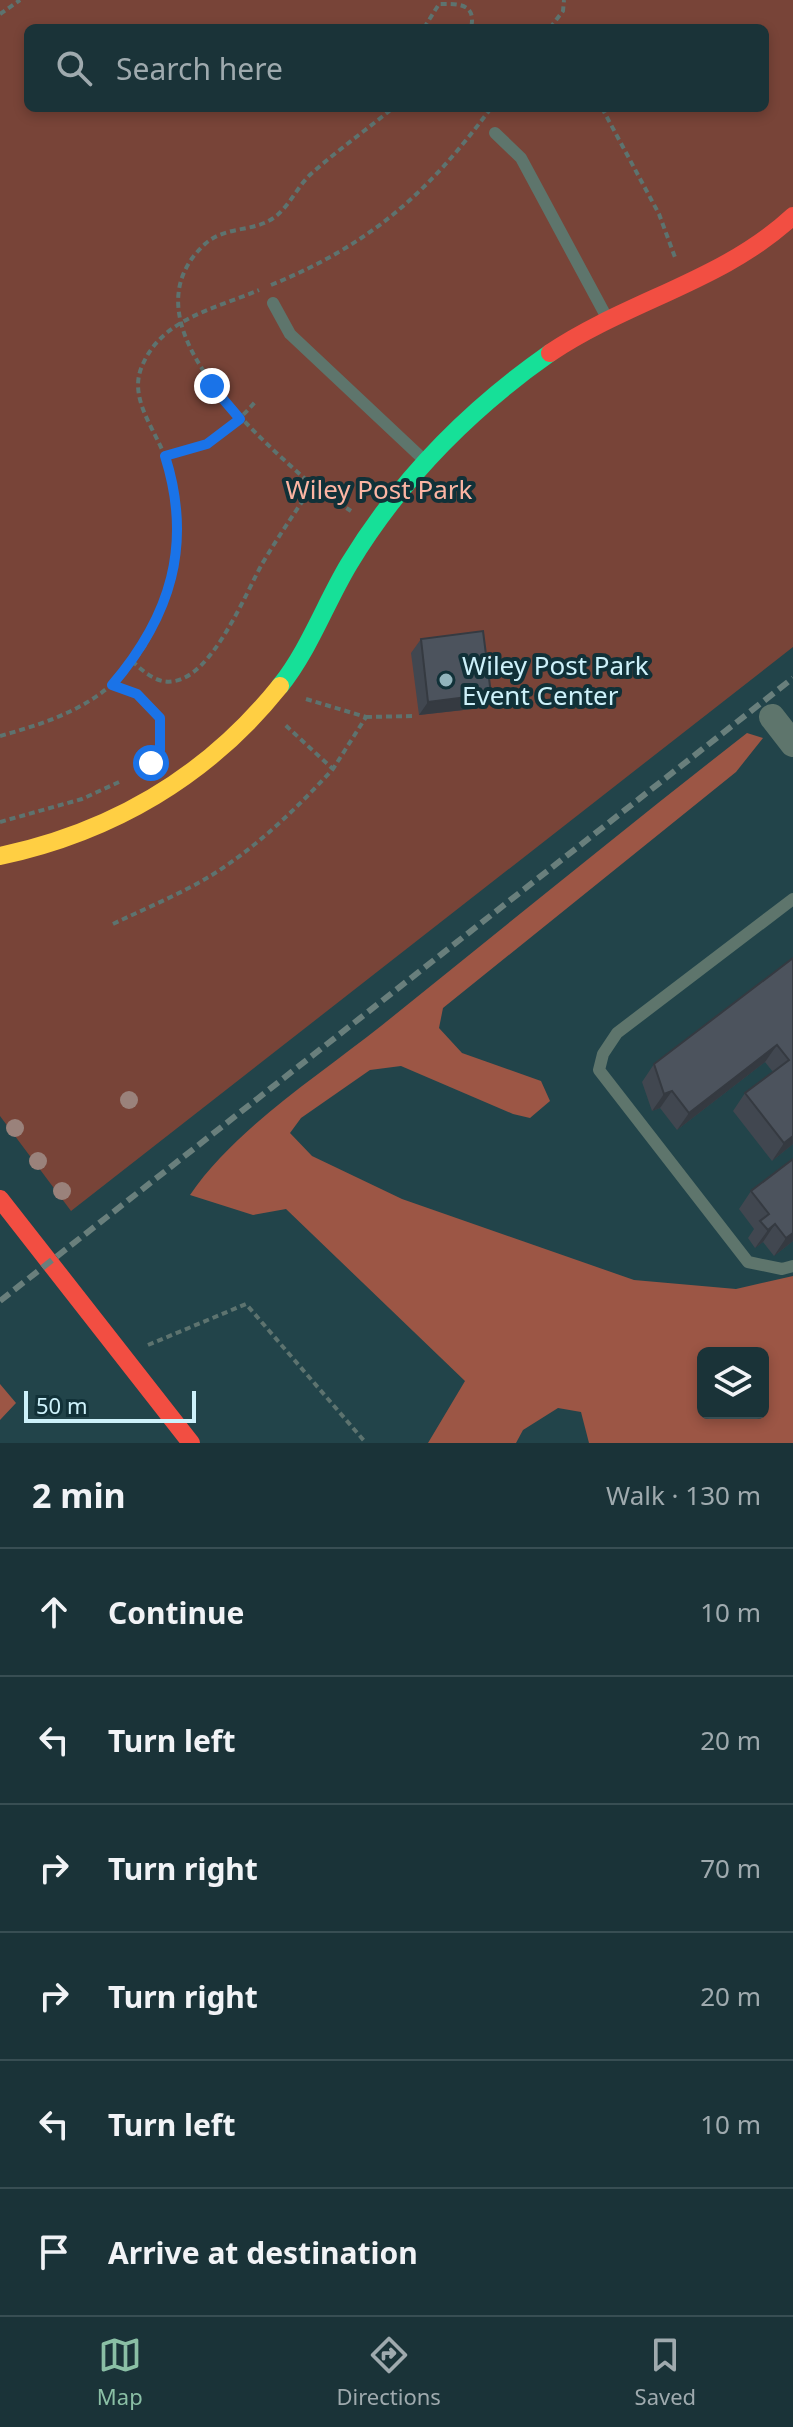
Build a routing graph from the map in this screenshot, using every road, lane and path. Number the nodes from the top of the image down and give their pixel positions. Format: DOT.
graph roads {
  1 [pos="20,0"];
  2 [pos="564,0"];
  3 [pos="453,2"];
  4 [pos="0,14"];
  5 [pos="426,24"];
  6 [pos="472,24"];
  7 [pos="553,24"];
  8 [pos="388,112"];
  9 [pos="488,112"];
  10 [pos="604,112"];
  11 [pos="495,133"];
  12 [pos="793,216"];
  13 [pos="686,288"];
  14 [pos="273,303"];
  15 [pos="607,319"];
  16 [pos="181,321"];
  17 [pos="256,401"];
  18 [pos="240,419"];
  19 [pos="165,456"];
  20 [pos="425,461"];
  21 [pos="132,661"];
  22 [pos="112,685"];
  23 [pos="301,695"];
  24 [pos="414,716"];
  25 [pos="366,717"];
  26 [pos="772,717"];
  27 [pos="0,736"];
  28 [pos="793,744"];
  29 [pos="142,769"];
  30 [pos="333,769"];
  31 [pos="120,781"];
  32 [pos="0,822"];
  33 [pos="0,856"];
  34 [pos="793,899"];
  35 [pos="0,1199"];
  36 [pos="793,1266"];
  37 [pos="123,1356"];
  38 [pos="191,1443"];
  39 [pos="366,1443"];
  1 -- 4 [label="path"];
  2 -- 7 [label="path"];
  3 -- 5 [label="path"];
  3 -- 6 [label="path"];
  8 -- 16 [label="path"];
  9 -- 16 [label="path"];
  10 -- 13 [label="path"];
  11 -- 15 [label="lane"];
  12 -- 13 [label="street"];
  13 -- 15 [label="street"];
  14 -- 20 [label="lane"];
  15 -- 20 [label="street"];
  16 -- 18 [label="path"];
  16 -- 19 [label="path"];
  17 -- 18 [label="path"];
  18 -- 19 [label="path"];
  18 -- 21 [label="path"];
  19 -- 21 [label="path"];
  20 -- 33 [label="street"];
  21 -- 22 [label="path"];
  22 -- 27 [label="path"];
  22 -- 29 [label="path"];
  23 -- 25 [label="path"];
  24 -- 25 [label="path"];
  25 -- 30 [label="path"];
  26 -- 28 [label="street"];
  31 -- 32 [label="path"];
  34 -- 36 [label="lane"];
  35 -- 37 [label="street"];
  37 -- 38 [label="street"];
  37 -- 39 [label="path"];
}
